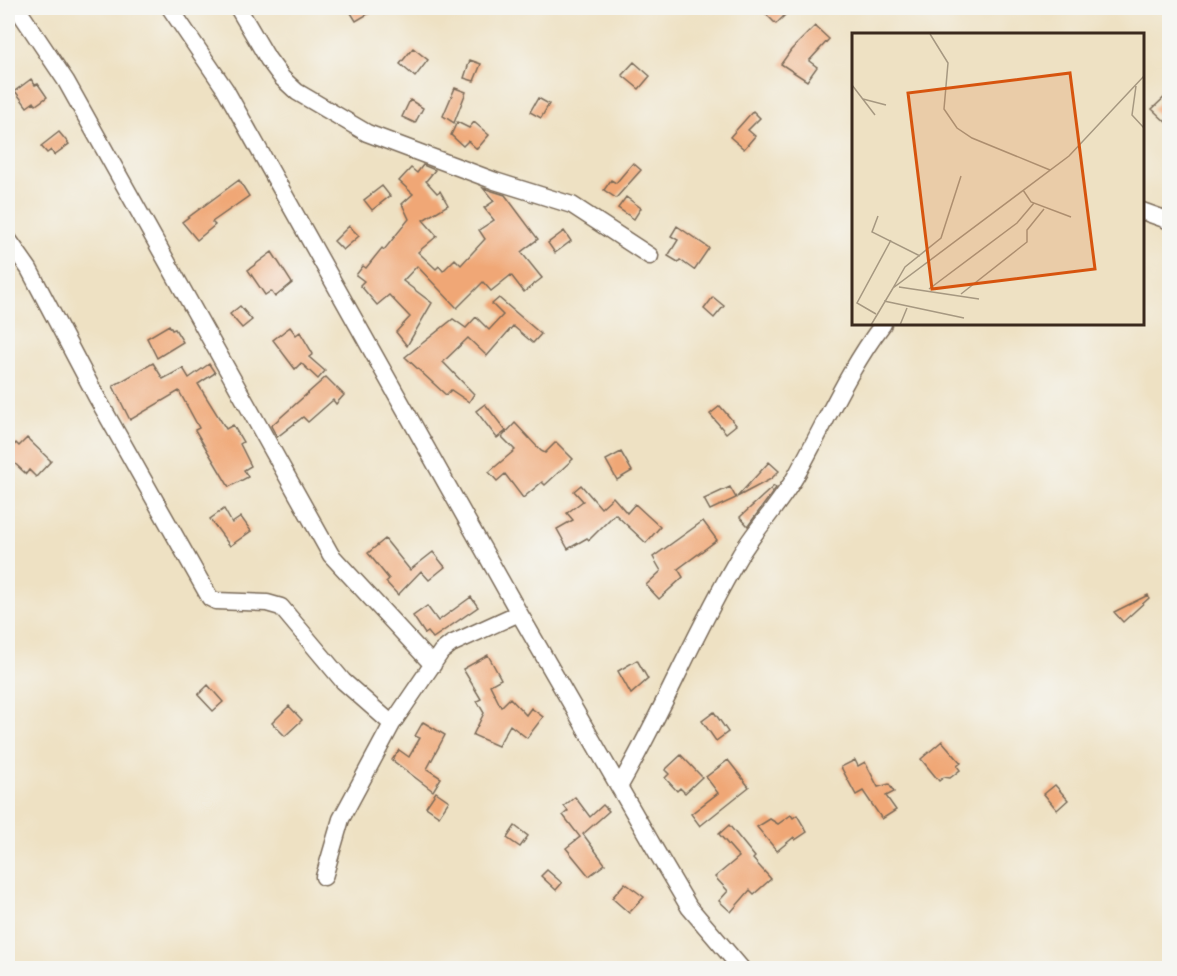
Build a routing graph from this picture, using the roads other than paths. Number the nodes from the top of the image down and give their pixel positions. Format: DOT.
graph roads {
  1 [pos="16,8"];
  2 [pos="170,8"];
  3 [pos="238,8"];
  4 [pos="1144,212"];
  5 [pos="1170,220"];
  6 [pos="8,239"];
  7 [pos="650,256"];
  8 [pos="881,326"];
  9 [pos="519,613"];
  10 [pos="433,665"];
  11 [pos="392,724"];
  12 [pos="619,787"];
  13 [pos="324,877"];
  14 [pos="741,969"];
  1 -- 10 [label="street"];
  2 -- 9 [label="street"];
  3 -- 7 [label="street"];
  4 -- 5 [label="street"];
  6 -- 11 [label="street"];
  8 -- 12 [label="street"];
  9 -- 10 [label="street"];
  9 -- 12 [label="street"];
  10 -- 11 [label="street"];
  11 -- 13 [label="street"];
  12 -- 14 [label="street"];
}
